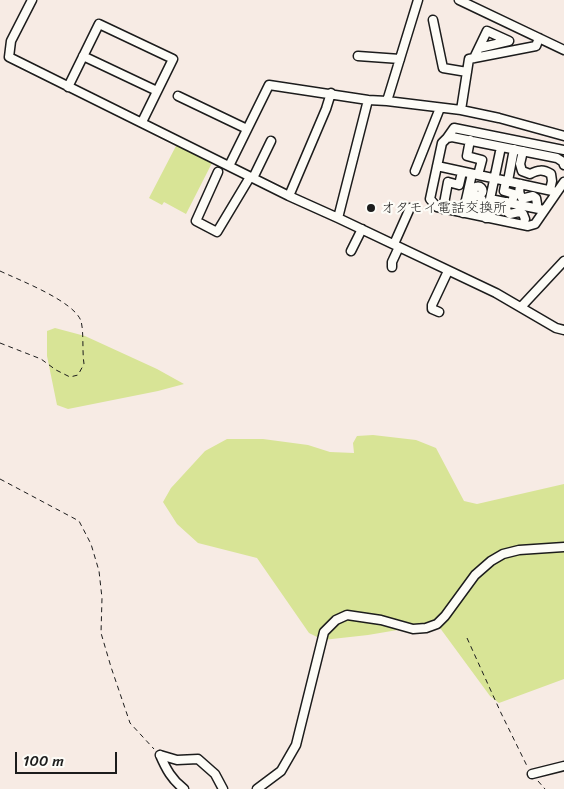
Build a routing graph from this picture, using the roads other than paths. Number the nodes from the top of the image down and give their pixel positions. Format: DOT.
graph roads {
  1 [pos="32,0"];
  2 [pos="418,0"];
  3 [pos="459,0"];
  4 [pos="433,20"];
  5 [pos="539,38"];
  6 [pos="479,48"];
  7 [pos="564,50"];
  8 [pos="83,56"];
  9 [pos="358,56"];
  10 [pos="474,58"];
  11 [pos="400,59"];
  12 [pos="467,72"];
  13 [pos="68,87"];
  14 [pos="157,91"];
  15 [pos="330,94"];
  16 [pos="178,96"];
  17 [pos="368,100"];
  18 [pos="387,101"];
  19 [pos="440,108"];
  20 [pos="461,110"];
  21 [pos="142,122"];
  22 [pos="247,129"];
  23 [pos="564,136"];
  24 [pos="447,138"];
  25 [pos="470,140"];
  26 [pos="270,141"];
  27 [pos="501,147"];
  28 [pos="514,150"];
  29 [pos="564,150"];
  30 [pos="523,151"];
  31 [pos="564,165"];
  32 [pos="229,166"];
  33 [pos="437,166"];
  34 [pos="415,171"];
  35 [pos="218,172"];
  36 [pos="462,172"];
  37 [pos="475,175"];
  38 [pos="252,177"];
  39 [pos="494,179"];
  40 [pos="507,181"];
  41 [pos="564,182"];
  42 [pos="521,184"];
  43 [pos="554,191"];
  44 [pos="288,196"];
  45 [pos="485,196"];
  46 [pos="509,203"];
  47 [pos="410,208"];
  48 [pos="536,208"];
  49 [pos="443,209"];
  50 [pos="544,210"];
  51 [pos="463,213"];
  52 [pos="474,215"];
  53 [pos="338,218"];
  54 [pos="486,218"];
  55 [pos="523,225"];
  56 [pos="362,229"];
  57 [pos="396,246"];
  58 [pos="351,251"];
  59 [pos="564,261"];
  60 [pos="392,267"];
  61 [pos="448,270"];
  62 [pos="521,307"];
  63 [pos="439,312"];
  64 [pos="564,330"];
  65 [pos="564,547"];
  66 [pos="564,766"];
  67 [pos="532,774"];
  68 [pos="184,789"];
  69 [pos="222,789"];
  70 [pos="258,789"];
  1 -- 13 [label="street"];
  2 -- 11 [label="street"];
  3 -- 5 [label="street"];
  4 -- 12 [label="street"];
  5 -- 7 [label="street"];
  5 -- 10 [label="street"];
  6 -- 10 [label="street"];
  8 -- 13 [label="street"];
  8 -- 14 [label="street"];
  8 -- 14 [label="street"];
  9 -- 11 [label="street"];
  10 -- 12 [label="street"];
  11 -- 18 [label="street"];
  12 -- 20 [label="street"];
  13 -- 21 [label="street"];
  14 -- 21 [label="street"];
  15 -- 17 [label="street"];
  15 -- 22 [label="street"];
  15 -- 44 [label="street"];
  16 -- 22 [label="street"];
  17 -- 18 [label="street"];
  17 -- 53 [label="street"];
  18 -- 19 [label="street"];
  19 -- 20 [label="street"];
  19 -- 34 [label="street"];
  20 -- 23 [label="street"];
  21 -- 32 [label="street"];
  22 -- 32 [label="street"];
  24 -- 25 [label="street"];
  24 -- 29 [label="street"];
  24 -- 33 [label="street"];
  25 -- 27 [label="street"];
  25 -- 37 [label="street"];
  26 -- 38 [label="street"];
  27 -- 28 [label="street"];
  27 -- 39 [label="street"];
  28 -- 30 [label="street"];
  28 -- 40 [label="street"];
  30 -- 31 [label="street"];
  30 -- 43 [label="street"];
  32 -- 38 [label="street"];
  33 -- 36 [label="street"];
  33 -- 49 [label="street"];
  35 -- 38 [label="street"];
  36 -- 37 [label="street"];
  36 -- 49 [label="street"];
  37 -- 39 [label="street"];
  37 -- 51 [label="street"];
  38 -- 44 [label="street"];
  39 -- 40 [label="street"];
  39 -- 45 [label="street"];
  40 -- 42 [label="street"];
  40 -- 46 [label="street"];
  41 -- 43 [label="street"];
  42 -- 43 [label="street"];
  42 -- 48 [label="street"];
  43 -- 50 [label="street"];
  44 -- 53 [label="street"];
  45 -- 46 [label="street"];
  45 -- 52 [label="street"];
  45 -- 54 [label="street"];
  46 -- 48 [label="street"];
  46 -- 55 [label="street"];
  47 -- 57 [label="street"];
  48 -- 50 [label="street"];
  49 -- 51 [label="street"];
  50 -- 55 [label="street"];
  51 -- 52 [label="street"];
  52 -- 54 [label="street"];
  53 -- 56 [label="street"];
  54 -- 55 [label="street"];
  56 -- 57 [label="street"];
  56 -- 58 [label="street"];
  57 -- 60 [label="street"];
  57 -- 61 [label="street"];
  59 -- 62 [label="street"];
  61 -- 62 [label="street"];
  61 -- 63 [label="street"];
  62 -- 64 [label="street"];
  65 -- 70 [label="street"];
  66 -- 67 [label="street"];
  68 -- 69 [label="street"];
}
